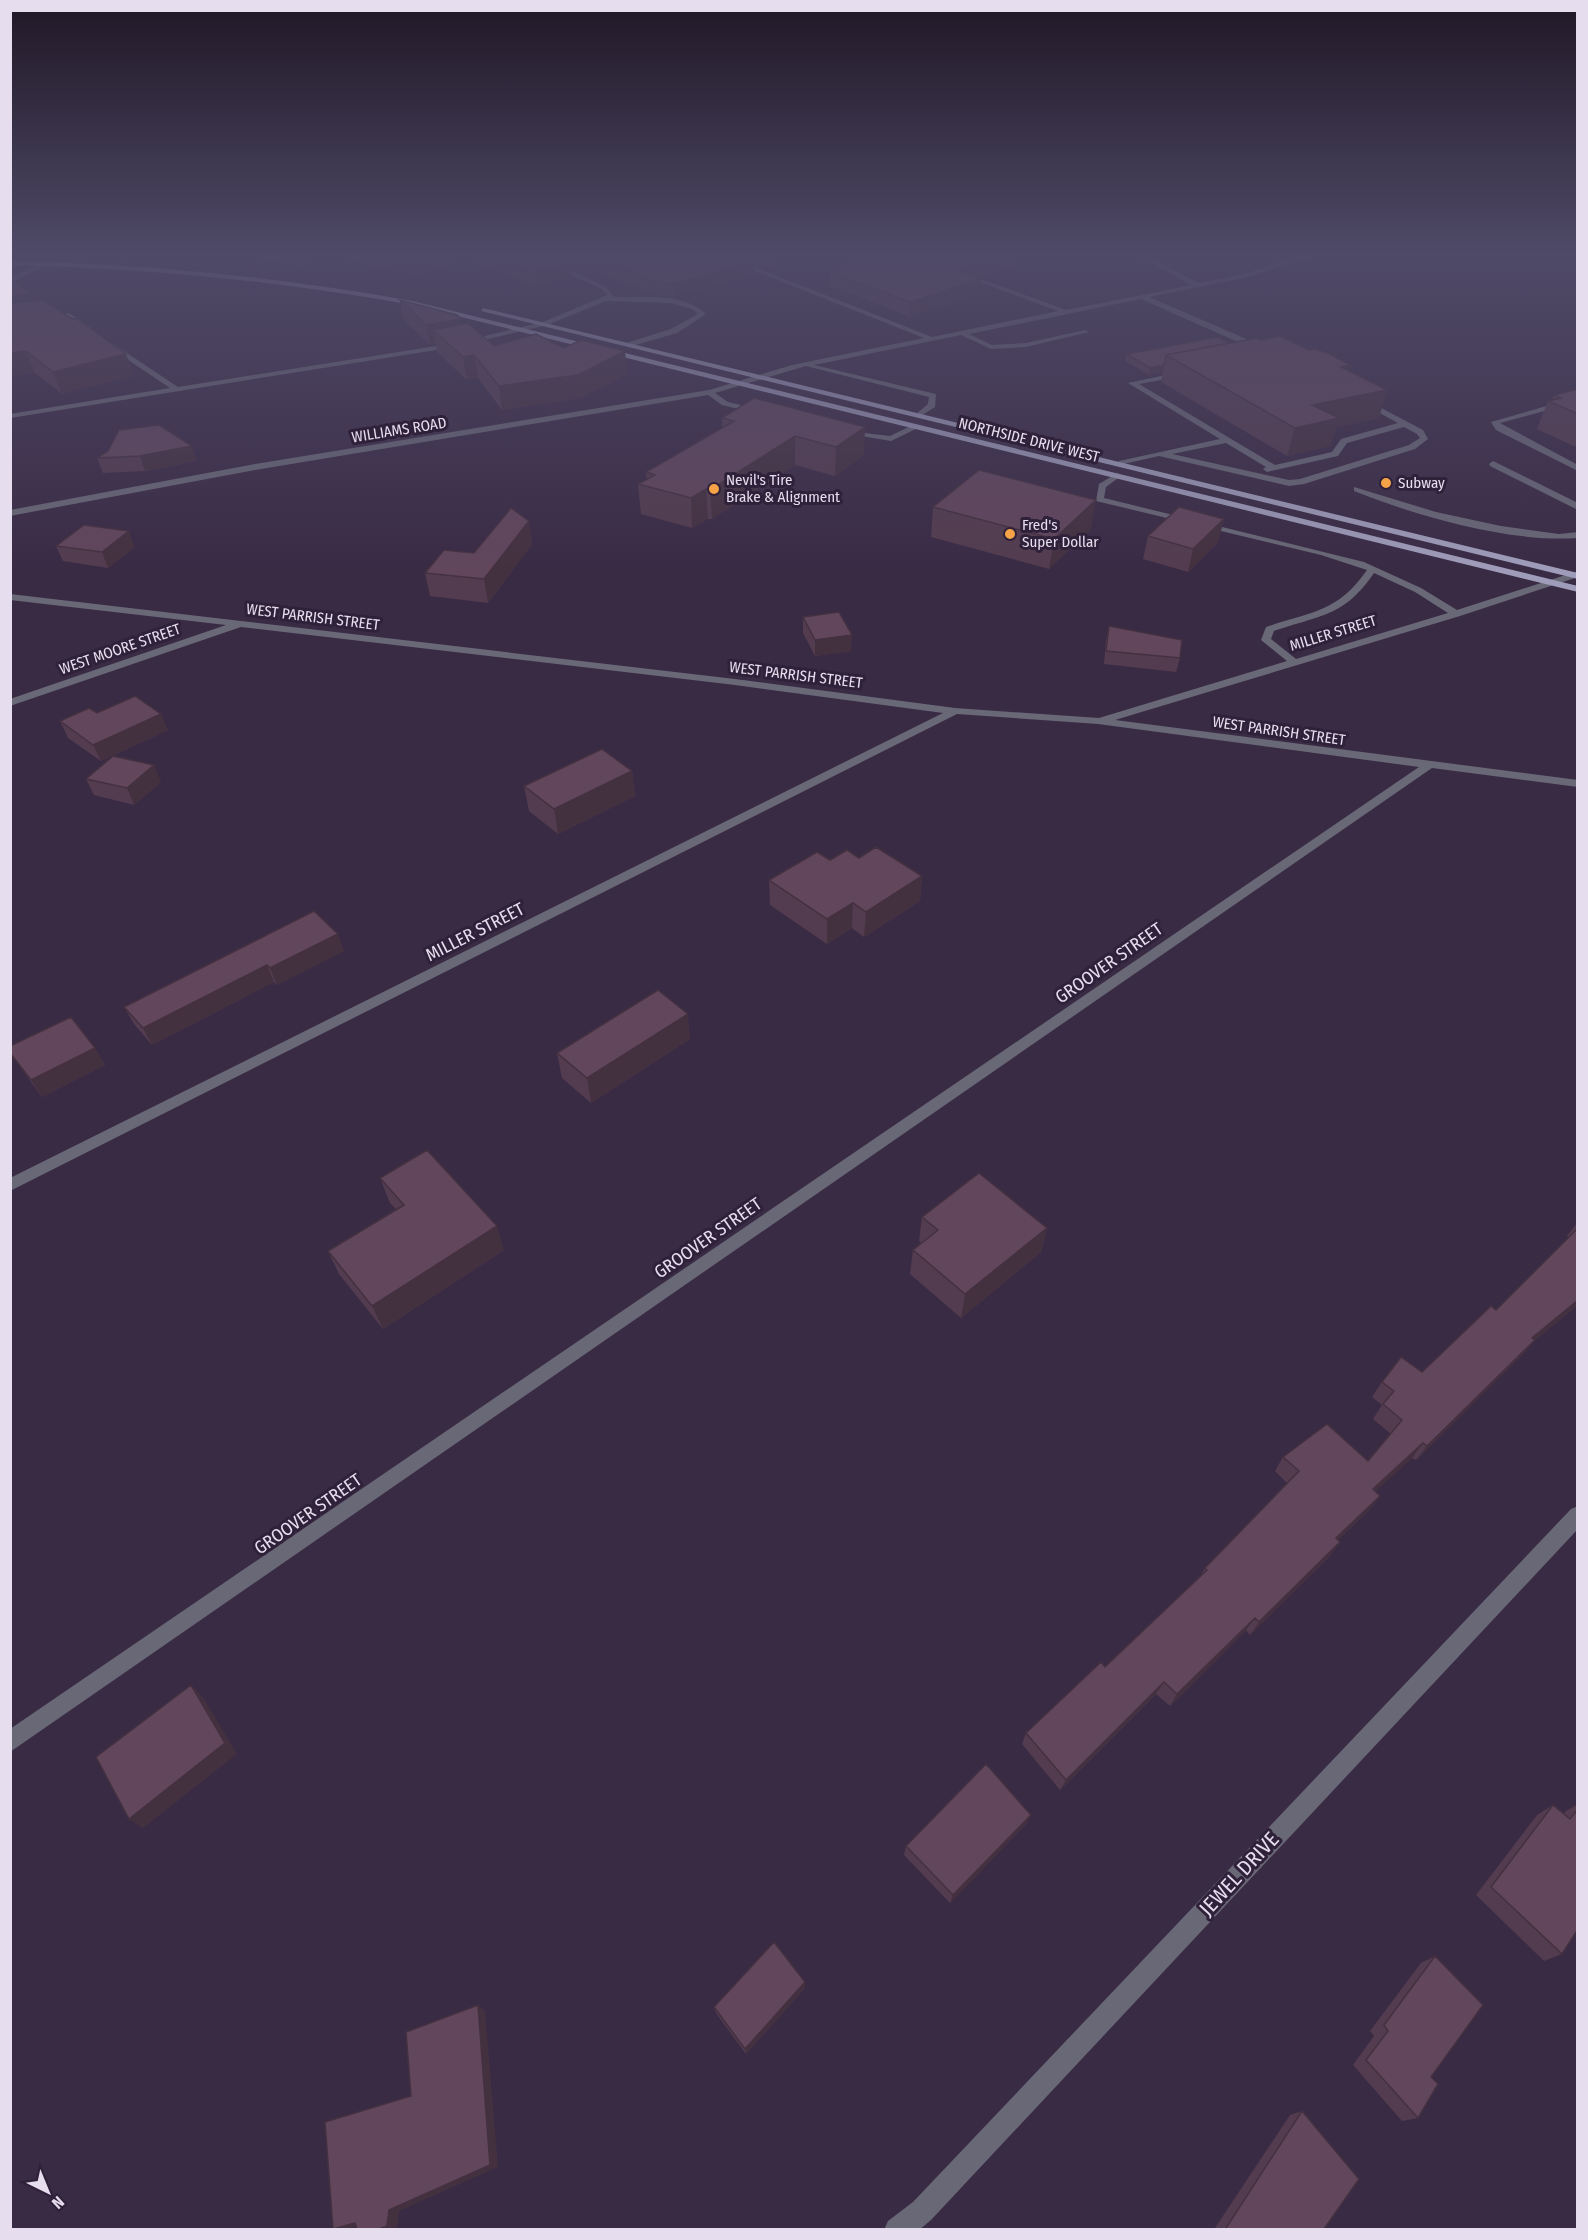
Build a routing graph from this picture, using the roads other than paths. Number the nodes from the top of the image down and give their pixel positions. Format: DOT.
graph roads {
  1 [pos="131,358"];
  2 [pos="373,358"];
  3 [pos="635,358"];
  4 [pos="681,358"];
  5 [pos="841,358"];
  6 [pos="1262,358"];
  7 [pos="1248,360"];
  8 [pos="804,365"];
  9 [pos="1190,372"];
  10 [pos="762,377"];
  11 [pos="741,384"];
  12 [pos="175,388"];
  13 [pos="710,392"];
  14 [pos="1356,396"];
  15 [pos="1578,399"];
  16 [pos="766,413"];
  17 [pos="919,415"];
  18 [pos="10,416"];
  19 [pos="1405,424"];
  20 [pos="918,426"];
  21 [pos="835,431"];
  22 [pos="1226,440"];
  23 [pos="1160,454"];
  24 [pos="1122,464"];
  25 [pos="1493,464"];
  26 [pos="1274,468"];
  27 [pos="1578,469"];
  28 [pos="1243,475"];
  29 [pos="1117,476"];
  30 [pos="1358,489"];
  31 [pos="1578,507"];
  32 [pos="10,513"];
  33 [pos="1578,535"];
  34 [pos="1372,568"];
  35 [pos="1576,575"];
  36 [pos="1551,582"];
  37 [pos="1578,589"];
  38 [pos="10,597"];
  39 [pos="1456,614"];
  40 [pos="239,624"];
  41 [pos="1294,662"];
  42 [pos="10,703"];
  43 [pos="955,711"];
  44 [pos="1098,722"];
  45 [pos="1428,766"];
  46 [pos="1578,784"];
  47 [pos="10,1185"];
  48 [pos="1578,1515"];
  49 [pos="10,1742"];
  50 [pos="897,2229"];
  1 -- 12 [label="street"];
  2 -- 12 [label="street"];
  3 -- 11 [label="main road, NORTHSIDE DRIVE WEST"];
  4 -- 10 [label="main road, NORTHSIDE DRIVE WEST"];
  5 -- 8 [label="street, WILLIAMS ROAD"];
  6 -- 7 [label="street"];
  8 -- 10 [label="street, WILLIAMS ROAD"];
  8 -- 17 [label="street"];
  9 -- 22 [label="street"];
  10 -- 11 [label="street, WILLIAMS ROAD"];
  10 -- 17 [label="main road, NORTHSIDE DRIVE WEST"];
  11 -- 13 [label="street, WILLIAMS ROAD"];
  11 -- 20 [label="main road, NORTHSIDE DRIVE WEST"];
  12 -- 18 [label="street"];
  13 -- 16 [label="street"];
  13 -- 32 [label="street, WILLIAMS ROAD"];
  14 -- 19 [label="street"];
  15 -- 27 [label="street"];
  17 -- 24 [label="main road, NORTHSIDE DRIVE WEST"];
  19 -- 26 [label="street"];
  19 -- 28 [label="street"];
  20 -- 21 [label="street"];
  20 -- 29 [label="main road, NORTHSIDE DRIVE WEST"];
  22 -- 23 [label="street"];
  22 -- 26 [label="street"];
  23 -- 24 [label="street"];
  23 -- 28 [label="street"];
  24 -- 35 [label="main road, NORTHSIDE DRIVE WEST"];
  25 -- 31 [label="street"];
  26 -- 28 [label="street"];
  29 -- 34 [label="street"];
  29 -- 36 [label="main road, NORTHSIDE DRIVE WEST"];
  30 -- 33 [label="street"];
  34 -- 39 [label="street"];
  34 -- 41 [label="street"];
  35 -- 36 [label="street, MILLER STREET"];
  36 -- 37 [label="main road, NORTHSIDE DRIVE WEST"];
  36 -- 39 [label="street, MILLER STREET"];
  38 -- 40 [label="street, WEST PARRISH STREET"];
  39 -- 41 [label="street, MILLER STREET"];
  40 -- 42 [label="street, WEST MOORE STREET"];
  40 -- 43 [label="street, WEST PARRISH STREET"];
  41 -- 44 [label="street, MILLER STREET"];
  43 -- 44 [label="street, WEST PARRISH STREET"];
  43 -- 47 [label="street, MILLER STREET"];
  44 -- 45 [label="street, WEST PARRISH STREET"];
  45 -- 46 [label="street, WEST PARRISH STREET"];
  45 -- 49 [label="street, GROOVER STREET"];
  48 -- 50 [label="street, JEWEL DRIVE"];
}
